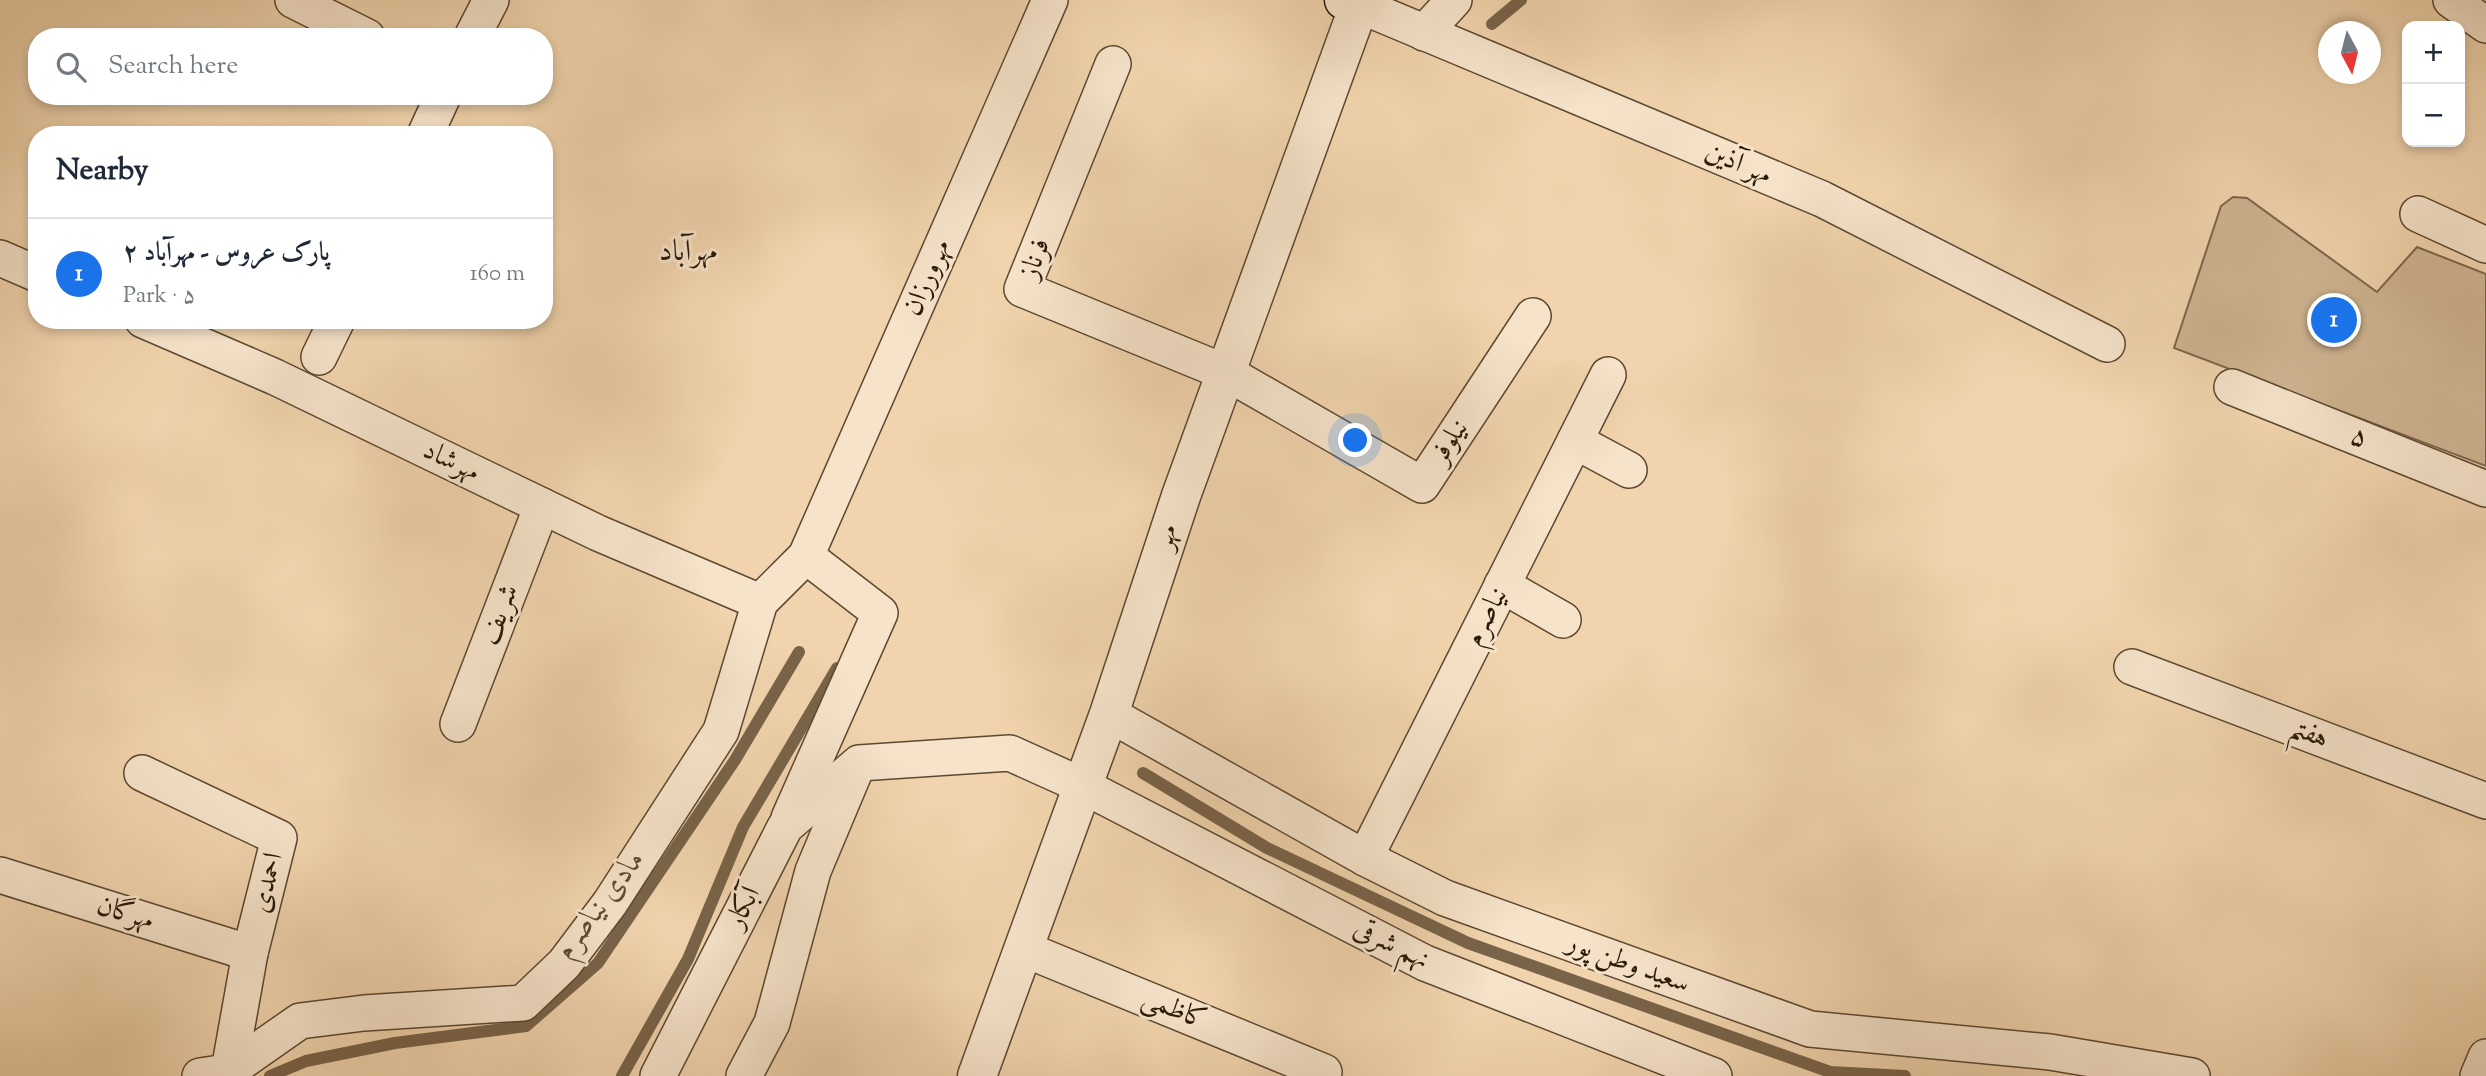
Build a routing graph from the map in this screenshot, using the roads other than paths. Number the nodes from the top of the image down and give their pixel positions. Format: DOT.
graph roads {
  1 [pos="293,0"];
  2 [pos="491,0"];
  3 [pos="1050,0"];
  4 [pos="1454,0"];
  5 [pos="2451,0"];
  6 [pos="1354,2"];
  7 [pos="2486,25"];
  8 [pos="349,28"];
  9 [pos="477,28"];
  10 [pos="1424,33"];
  11 [pos="1113,64"];
  12 [pos="439,105"];
  13 [pos="429,126"];
  14 [pos="2418,214"];
  15 [pos="2486,245"];
  16 [pos="0,258"];
  17 [pos="28,270"];
  18 [pos="1533,316"];
  19 [pos="165,329"];
  20 [pos="333,329"];
  21 [pos="2107,344"];
  22 [pos="319,358"];
  23 [pos="1227,373"];
  24 [pos="1608,375"];
  25 [pos="2232,387"];
  26 [pos="1575,441"];
  27 [pos="1629,470"];
  28 [pos="2486,489"];
  29 [pos="542,506"];
  30 [pos="806,556"];
  31 [pos="1503,585"];
  32 [pos="760,602"];
  33 [pos="1563,621"];
  34 [pos="2132,667"];
  35 [pos="1109,714"];
  36 [pos="458,724"];
  37 [pos="859,763"];
  38 [pos="142,773"];
  39 [pos="1081,785"];
  40 [pos="2486,801"];
  41 [pos="785,827"];
  42 [pos="1365,858"];
  43 [pos="0,875"];
  44 [pos="1024,949"];
  45 [pos="250,953"];
  46 [pos="2486,1057"];
  47 [pos="1282,1065"];
  48 [pos="1324,1072"];
  49 [pos="218,1075"];
  50 [pos="658,1076"];
  51 [pos="744,1076"];
  52 [pos="977,1076"];
  53 [pos="1714,1076"];
  54 [pos="2192,1076"];
  55 [pos="2478,1076"];
  1 -- 8 [label="street"];
  2 -- 9 [label="street"];
  3 -- 30 [label="street, مهرورزان"];
  4 -- 10 [label="street"];
  5 -- 7 [label="street"];
  6 -- 10 [label="street, مهر آذین"];
  6 -- 23 [label="street, مهر"];
  10 -- 21 [label="street, مهر آذین"];
  11 -- 23 [label="street, فرناز"];
  12 -- 13 [label="street"];
  14 -- 15 [label="street"];
  16 -- 17 [label="street"];
  18 -- 23 [label="street, نیلوفر"];
  19 -- 29 [label="street, مهرشاد"];
  20 -- 22 [label="street"];
  23 -- 35 [label="street, مهر"];
  24 -- 26 [label="street, نیاصرم"];
  25 -- 28 [label="street, ۵"];
  26 -- 27 [label="street"];
  26 -- 31 [label="street, نیاصرم"];
  29 -- 32 [label="street, مهرشاد"];
  29 -- 36 [label="street, شریف"];
  30 -- 32 [label="street"];
  30 -- 41 [label="street"];
  31 -- 33 [label="street"];
  31 -- 42 [label="street, نیاصرم"];
  32 -- 49 [label="street"];
  34 -- 40 [label="street, هفتم"];
  35 -- 39 [label="street, مهر"];
  35 -- 42 [label="street, سعید وطن پور"];
  37 -- 39 [label="street"];
  37 -- 41 [label="street, آبکار"];
  37 -- 51 [label="street, آبکار"];
  38 -- 45 [label="street, احمدی"];
  39 -- 44 [label="street, مهر"];
  39 -- 53 [label="street, نهم شرقی"];
  41 -- 50 [label="street, آبکار"];
  42 -- 54 [label="street, سعید وطن پور"];
  43 -- 45 [label="street, مهرگان"];
  44 -- 47 [label="street, کاظمی"];
  44 -- 52 [label="street, مهر"];
  45 -- 49 [label="street, احمدی"];
  46 -- 55 [label="street"];
  47 -- 48 [label="street, کاظمی"];
}
